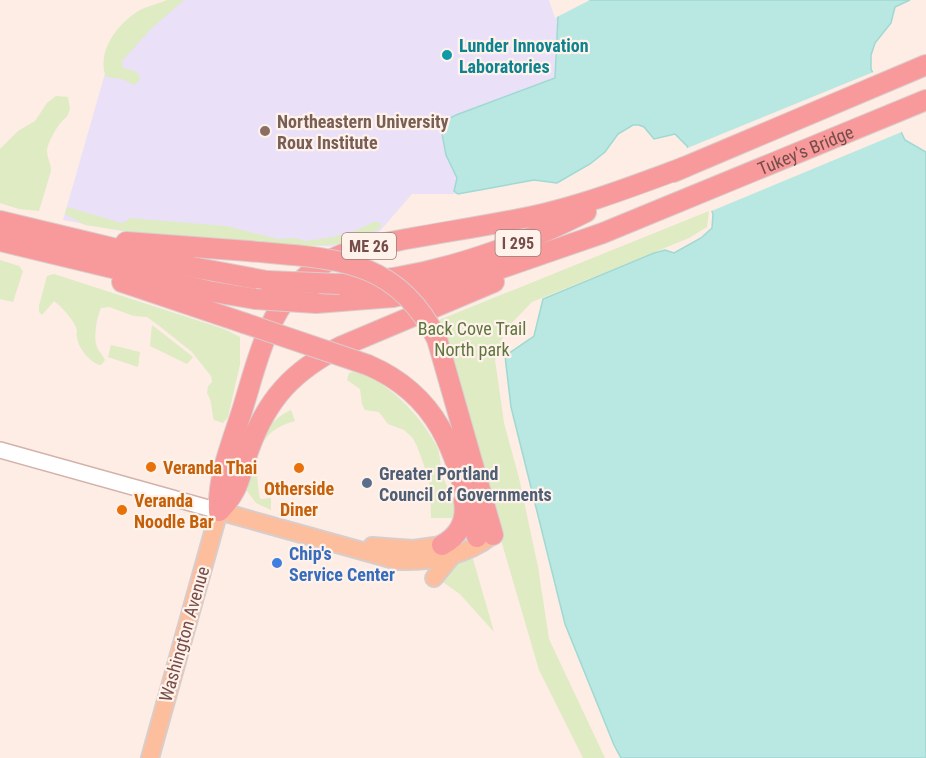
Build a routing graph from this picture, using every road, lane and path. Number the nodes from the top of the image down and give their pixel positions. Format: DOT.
graph roads {
  1 [pos="926,65"];
  2 [pos="920,102"];
  3 [pos="685,167"];
  4 [pos="0,221"];
  5 [pos="603,233"];
  6 [pos="25,237"];
  7 [pos="0,241"];
  8 [pos="61,246"];
  9 [pos="0,450"];
  10 [pos="461,478"];
  11 [pos="219,511"];
  12 [pos="485,536"];
  13 [pos="447,551"];
  14 [pos="434,578"];
  15 [pos="150,758"];
  1 -- 3 [label="highway, Tukey's Bridge / I 295"];
  2 -- 5 [label="highway, Tukey's Bridge / I 295"];
  3 -- 8 [label="highway, I 295, bridge"];
  3 -- 11 [label="highway, ME 26"];
  4 -- 6 [label="highway, I 295"];
  5 -- 8 [label="highway, I 295, bridge"];
  5 -- 11 [label="highway, ME 26"];
  6 -- 7 [label="highway, I 295"];
  6 -- 8 [label="highway, I 295"];
  8 -- 10 [label="highway, bridge"];
  8 -- 12 [label="highway, bridge"];
  9 -- 11 [label="main road"];
  10 -- 12 [label="highway"];
  10 -- 13 [label="highway"];
  11 -- 13 [label="main road"];
  11 -- 15 [label="main road, Washington Avenue / ME 26"];
  12 -- 13 [label="main road"];
  13 -- 14 [label="main road"];
}
